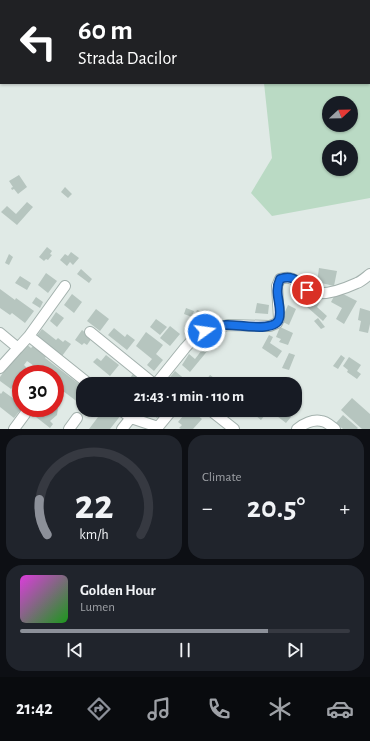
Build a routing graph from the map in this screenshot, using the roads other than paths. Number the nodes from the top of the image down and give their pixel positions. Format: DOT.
graph roads {
  1 [pos="370,274"];
  2 [pos="65,286"];
  3 [pos="90,332"];
  4 [pos="0,333"];
  5 [pos="29,336"];
  6 [pos="18,348"];
  7 [pos="0,368"];
  8 [pos="80,377"];
  9 [pos="146,377"];
  10 [pos="161,377"];
  11 [pos="23,417"];
  12 [pos="132,417"];
  13 [pos="140,417"];
  14 [pos="166,417"];
  15 [pos="219,417"];
  16 [pos="76,418"];
  17 [pos="14,429"];
  18 [pos="68,429"];
  19 [pos="122,429"];
  20 [pos="234,429"];
  21 [pos="297,429"];
  22 [pos="335,429"];
  1 -- 10 [label="street"];
  2 -- 5 [label="street"];
  3 -- 9 [label="street"];
  4 -- 6 [label="street"];
  5 -- 6 [label="street"];
  5 -- 8 [label="street"];
  6 -- 7 [label="street"];
  11 -- 17 [label="street"];
  12 -- 19 [label="street"];
  13 -- 14 [label="street"];
  15 -- 20 [label="street"];
  16 -- 18 [label="street"];
  21 -- 22 [label="street"];
}
